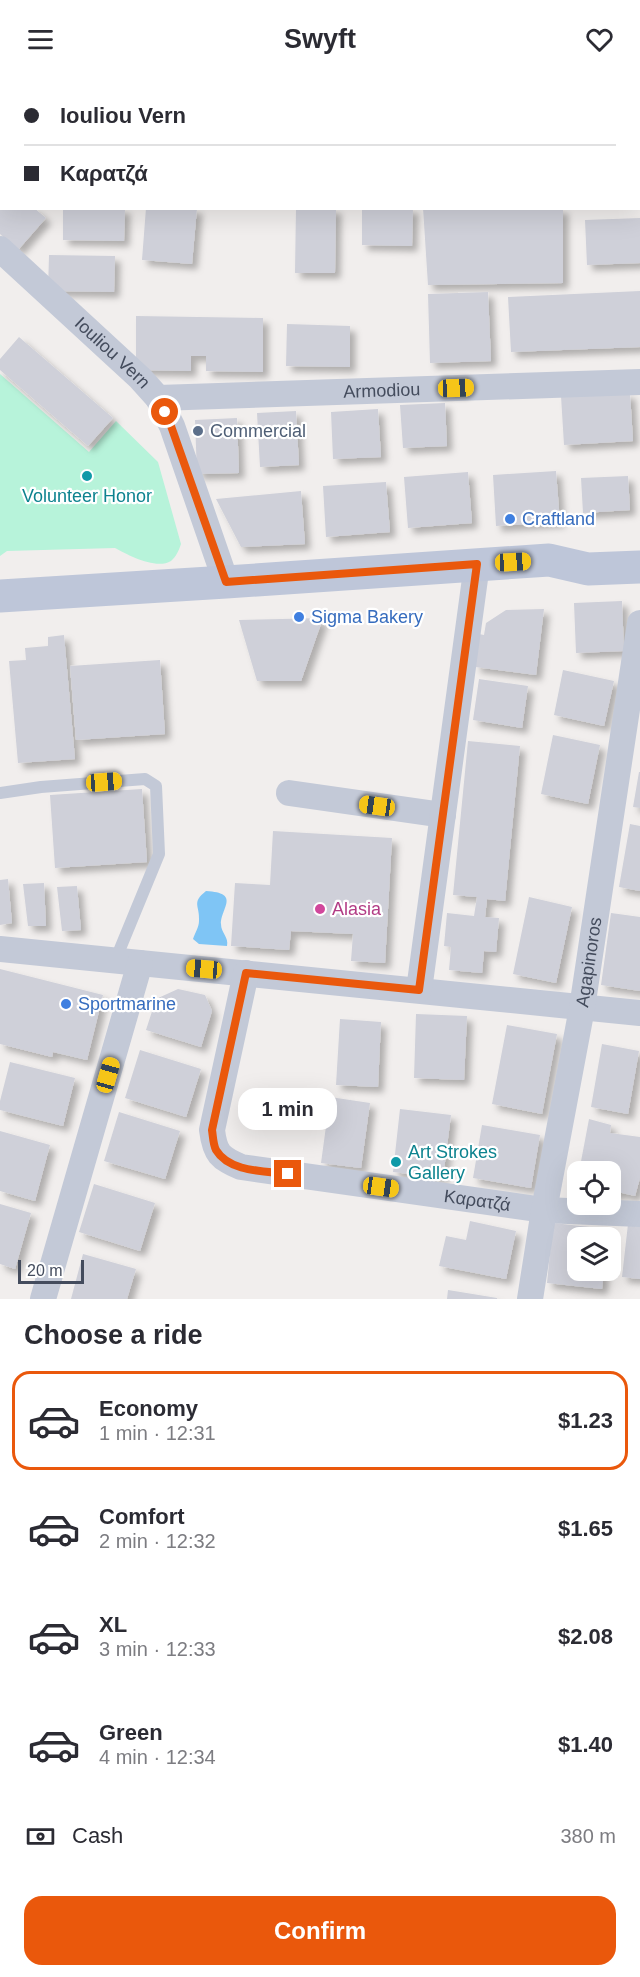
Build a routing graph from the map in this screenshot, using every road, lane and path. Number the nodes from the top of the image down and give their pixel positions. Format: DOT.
graph roads {
  1 [pos="0,249"];
  2 [pos="640,382"];
  3 [pos="158,398"];
  4 [pos="640,545"];
  5 [pos="549,560"];
  6 [pos="477,564"];
  7 [pos="640,567"];
  8 [pos="226,582"];
  9 [pos="0,596"];
  10 [pos="640,623"];
  11 [pos="0,793"];
  12 [pos="289,793"];
  13 [pos="443,815"];
  14 [pos="0,949"];
  15 [pos="128,962"];
  16 [pos="246,973"];
  17 [pos="419,990"];
  18 [pos="582,1008"];
  19 [pos="640,1013"];
  20 [pos="544,1210"];
  21 [pos="640,1214"];
  22 [pos="43,1299"];
  23 [pos="530,1299"];
  1 -- 3 [label="street, Iouliou Vern"];
  2 -- 3 [label="street, Armodiou"];
  3 -- 8 [label="street, Iouliou Vern"];
  4 -- 5 [label="main road"];
  5 -- 6 [label="main road"];
  5 -- 7 [label="main road"];
  6 -- 8 [label="main road"];
  6 -- 13 [label="street"];
  8 -- 9 [label="main road"];
  10 -- 18 [label="street, Agapinoros"];
  11 -- 15 [label="lane"];
  12 -- 13 [label="street"];
  13 -- 17 [label="street"];
  14 -- 15 [label="street"];
  15 -- 16 [label="street"];
  15 -- 22 [label="street"];
  16 -- 17 [label="street"];
  16 -- 20 [label="street, Καρατζά"];
  17 -- 18 [label="street"];
  18 -- 19 [label="street"];
  18 -- 20 [label="street, Agapinoros"];
  20 -- 21 [label="street, Καρατζά"];
  20 -- 23 [label="street, Agapinoros"];
}
